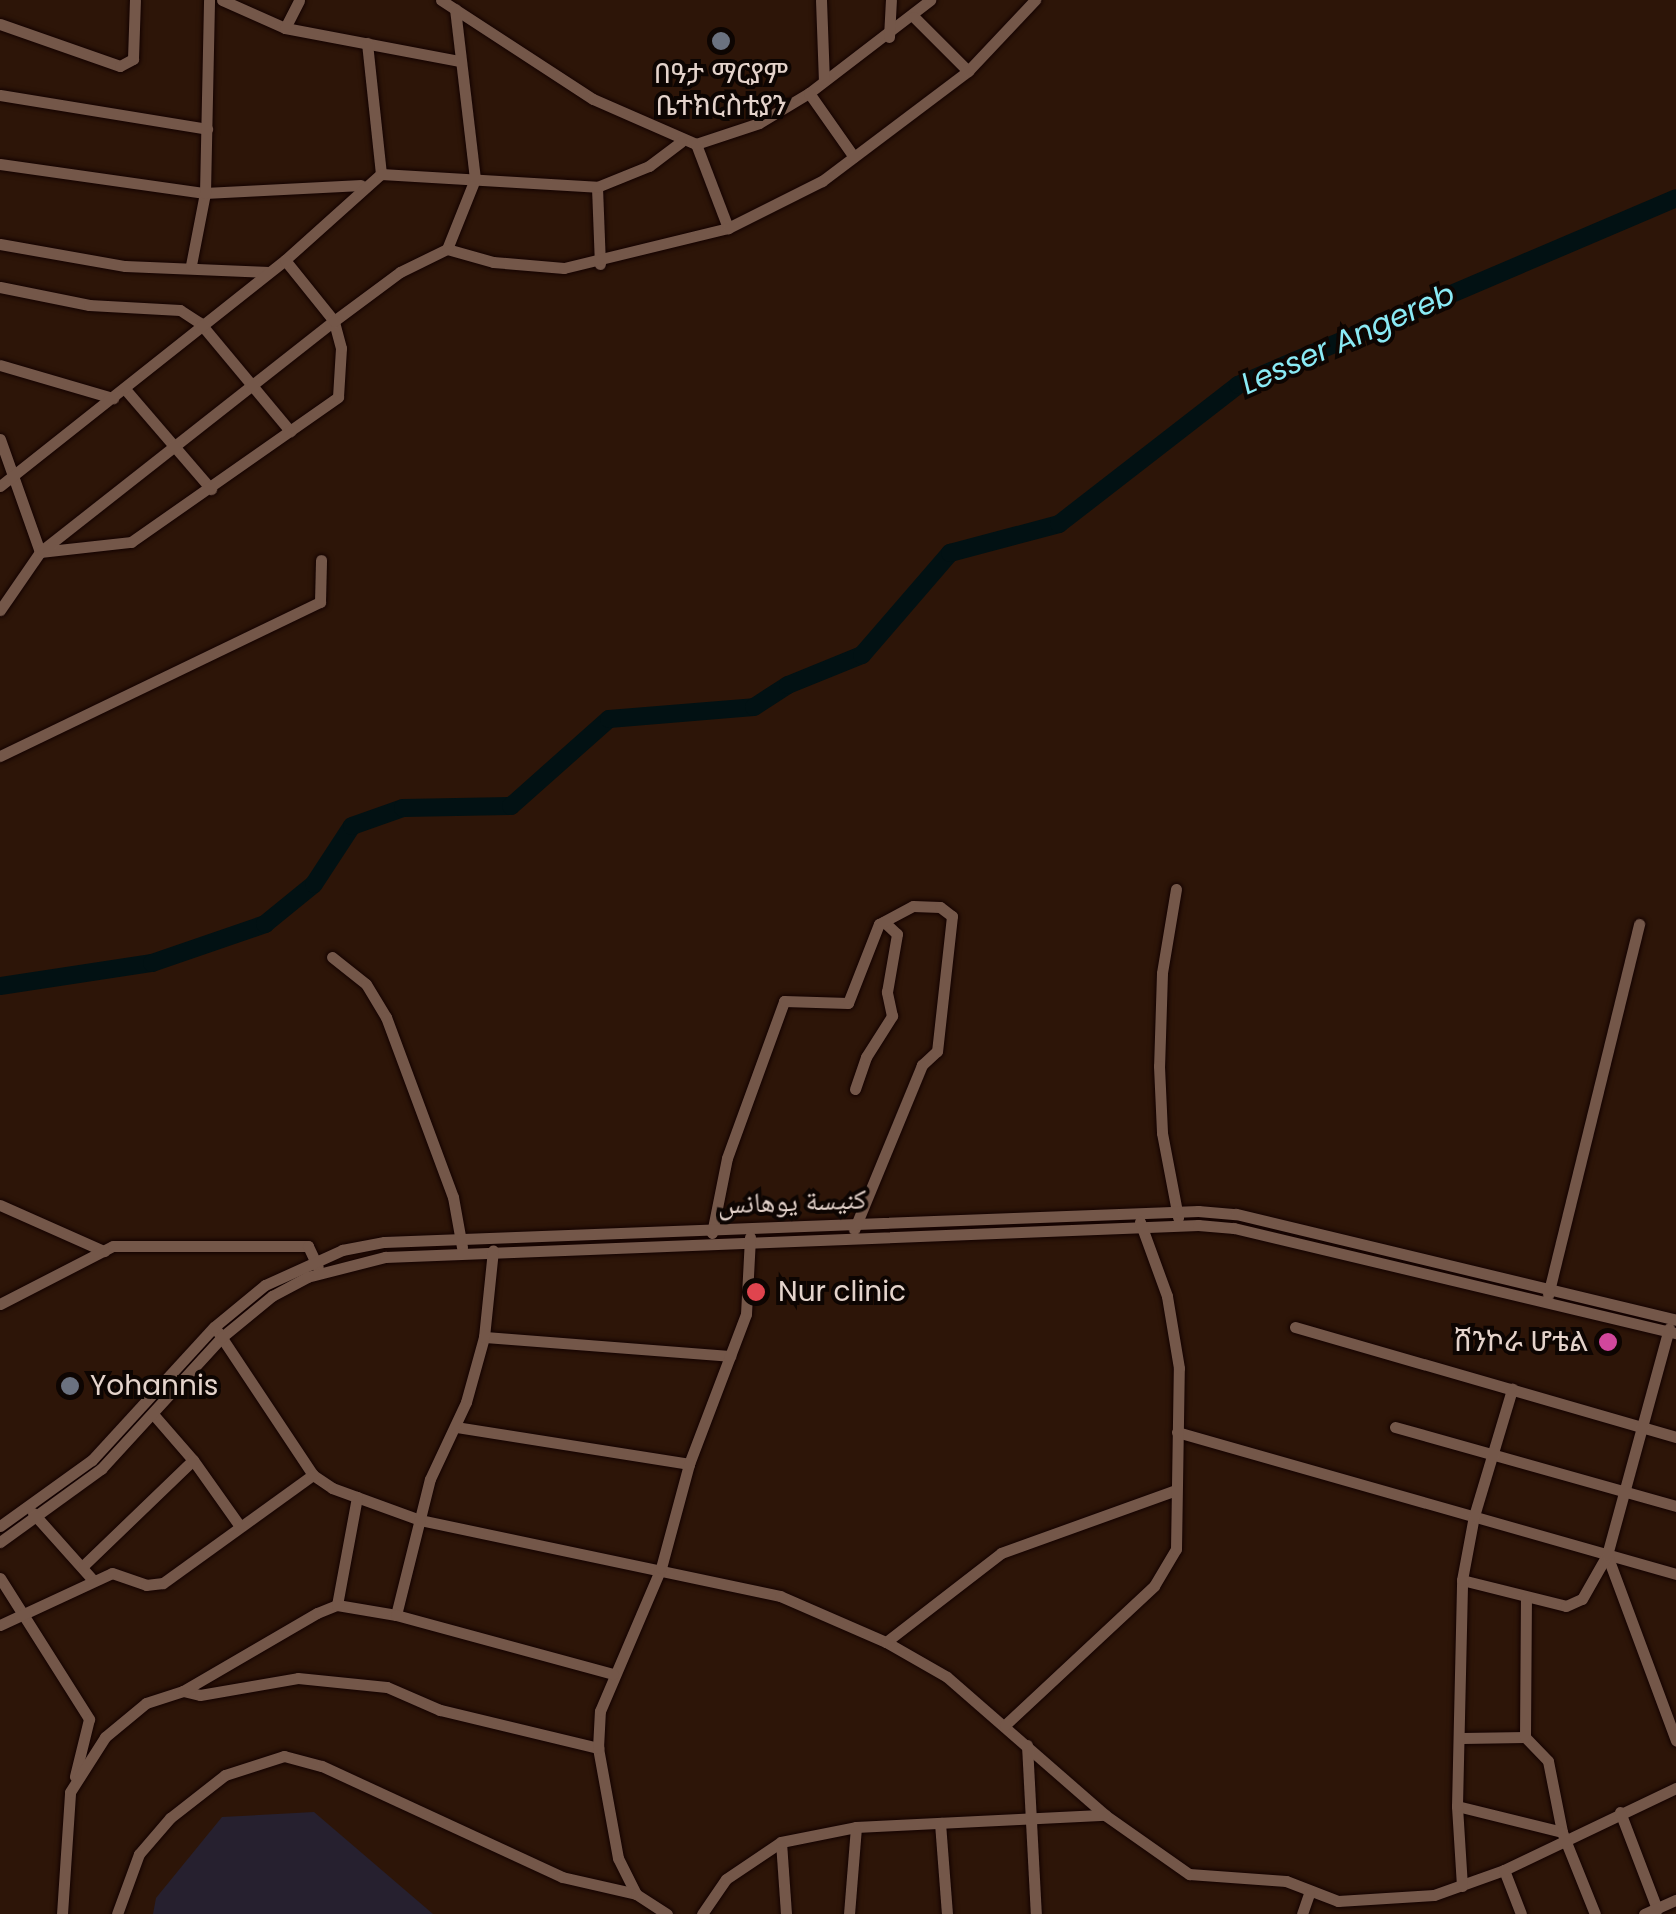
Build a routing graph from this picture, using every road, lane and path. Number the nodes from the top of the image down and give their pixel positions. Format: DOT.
graph roads {
  1 [pos="135,0"];
  2 [pos="209,0"];
  3 [pos="222,0"];
  4 [pos="299,0"];
  5 [pos="441,0"];
  6 [pos="821,0"];
  7 [pos="891,0"];
  8 [pos="930,0"];
  9 [pos="1035,0"];
  10 [pos="455,8"];
  11 [pos="914,18"];
  12 [pos="0,24"];
  13 [pos="285,28"];
  14 [pos="888,37"];
  15 [pos="368,42"];
  16 [pos="460,61"];
  17 [pos="968,71"];
  18 [pos="824,80"];
  19 [pos="809,93"];
  20 [pos="0,96"];
  21 [pos="207,128"];
  22 [pos="681,142"];
  23 [pos="696,144"];
  24 [pos="854,157"];
  25 [pos="0,164"];
  26 [pos="380,174"];
  27 [pos="475,179"];
  28 [pos="361,185"];
  29 [pos="597,187"];
  30 [pos="205,193"];
  31 [pos="728,228"];
  32 [pos="0,244"];
  33 [pos="447,249"];
  34 [pos="285,260"];
  35 [pos="600,264"];
  36 [pos="191,265"];
  37 [pos="268,272"];
  38 [pos="0,287"];
  39 [pos="334,320"];
  40 [pos="200,323"];
  41 [pos="0,365"];
  42 [pos="252,385"];
  43 [pos="126,389"];
  44 [pos="113,398"];
  45 [pos="290,431"];
  46 [pos="0,440"];
  47 [pos="174,446"];
  48 [pos="13,480"];
  49 [pos="0,486"];
  50 [pos="210,489"];
  51 [pos="40,552"];
  52 [pos="321,560"];
  53 [pos="0,610"];
  54 [pos="0,756"];
  55 [pos="1176,889"];
  56 [pos="884,922"];
  57 [pos="1638,924"];
  58 [pos="332,958"];
  59 [pos="855,1089"];
  60 [pos="0,1205"];
  61 [pos="1178,1212"];
  62 [pos="1136,1214"];
  63 [pos="854,1224"];
  64 [pos="1178,1226"];
  65 [pos="1142,1227"];
  66 [pos="749,1228"];
  67 [pos="713,1229"];
  68 [pos="853,1239"];
  69 [pos="462,1241"];
  70 [pos="750,1243"];
  71 [pos="710,1245"];
  72 [pos="494,1248"];
  73 [pos="104,1250"];
  74 [pos="462,1255"];
  75 [pos="318,1266"];
  76 [pos="1548,1294"];
  77 [pos="0,1304"];
  78 [pos="1673,1326"];
  79 [pos="1295,1327"];
  80 [pos="218,1332"];
  81 [pos="484,1337"];
  82 [pos="730,1356"];
  83 [pos="1512,1389"];
  84 [pos="153,1414"];
  85 [pos="456,1427"];
  86 [pos="1642,1427"];
  87 [pos="1395,1428"];
  88 [pos="1177,1432"];
  89 [pos="1676,1437"];
  90 [pos="1494,1455"];
  91 [pos="193,1460"];
  92 [pos="689,1464"];
  93 [pos="313,1475"];
  94 [pos="1176,1490"];
  95 [pos="1625,1492"];
  96 [pos="357,1497"];
  97 [pos="1676,1506"];
  98 [pos="32,1510"];
  99 [pos="1474,1516"];
  100 [pos="420,1520"];
  101 [pos="239,1524"];
  102 [pos="0,1526"];
  103 [pos="0,1542"];
  104 [pos="1607,1555"];
  105 [pos="84,1565"];
  106 [pos="660,1568"];
  107 [pos="1676,1574"];
  108 [pos="0,1578"];
  109 [pos="92,1580"];
  110 [pos="1462,1580"];
  111 [pos="1526,1597"];
  112 [pos="337,1605"];
  113 [pos="20,1614"];
  114 [pos="396,1615"];
  115 [pos="0,1625"];
  116 [pos="886,1642"];
  117 [pos="613,1674"];
  118 [pos="183,1690"];
  119 [pos="1005,1725"];
  120 [pos="1525,1736"];
  121 [pos="1462,1738"];
  122 [pos="1676,1740"];
  123 [pos="1027,1744"];
  124 [pos="598,1748"];
  125 [pos="75,1777"];
  126 [pos="1676,1788"];
  127 [pos="1457,1806"];
  128 [pos="1620,1812"];
  129 [pos="1104,1815"];
  130 [pos="1029,1818"];
  131 [pos="940,1822"];
  132 [pos="856,1827"];
  133 [pos="1565,1837"];
  134 [pos="781,1842"];
  135 [pos="1504,1870"];
  136 [pos="1462,1886"];
  137 [pos="636,1894"];
  138 [pos="1309,1894"];
  139 [pos="1676,1900"];
  140 [pos="1657,1908"];
  141 [pos="62,1914"];
  142 [pos="117,1914"];
  143 [pos="666,1914"];
  144 [pos="702,1914"];
  145 [pos="786,1914"];
  146 [pos="849,1914"];
  147 [pos="947,1914"];
  148 [pos="1036,1914"];
  149 [pos="1302,1914"];
  150 [pos="1521,1914"];
  151 [pos="1595,1914"];
  152 [pos="1644,1914"];
  1 -- 12 [label="street"];
  2 -- 21 [label="street"];
  3 -- 13 [label="street"];
  4 -- 13 [label="street"];
  5 -- 10 [label="street"];
  6 -- 18 [label="street"];
  7 -- 14 [label="street"];
  8 -- 11 [label="street"];
  9 -- 17 [label="street"];
  10 -- 16 [label="street"];
  10 -- 22 [label="street"];
  11 -- 14 [label="street"];
  11 -- 17 [label="street"];
  13 -- 15 [label="street"];
  14 -- 18 [label="street"];
  15 -- 16 [label="street"];
  15 -- 26 [label="street"];
  16 -- 27 [label="street"];
  17 -- 24 [label="street"];
  18 -- 19 [label="street"];
  19 -- 23 [label="street"];
  19 -- 24 [label="street"];
  20 -- 21 [label="street"];
  21 -- 30 [label="street"];
  22 -- 23 [label="street"];
  22 -- 29 [label="street"];
  23 -- 31 [label="street"];
  24 -- 31 [label="street"];
  25 -- 30 [label="street"];
  26 -- 27 [label="street"];
  26 -- 28 [label="street"];
  27 -- 29 [label="street"];
  27 -- 33 [label="street"];
  28 -- 30 [label="street"];
  28 -- 34 [label="street"];
  29 -- 35 [label="street"];
  30 -- 36 [label="street"];
  31 -- 35 [label="street"];
  32 -- 36 [label="street"];
  33 -- 35 [label="street"];
  33 -- 39 [label="street"];
  34 -- 37 [label="street"];
  34 -- 39 [label="street"];
  36 -- 37 [label="street"];
  37 -- 40 [label="street"];
  38 -- 40 [label="street"];
  39 -- 42 [label="street"];
  39 -- 45 [label="street"];
  40 -- 42 [label="street"];
  40 -- 43 [label="street"];
  41 -- 44 [label="street"];
  42 -- 45 [label="street"];
  42 -- 47 [label="street"];
  43 -- 44 [label="street"];
  43 -- 47 [label="street"];
  44 -- 48 [label="street"];
  45 -- 50 [label="street"];
  46 -- 48 [label="street"];
  47 -- 50 [label="street"];
  47 -- 51 [label="street"];
  48 -- 49 [label="street"];
  48 -- 51 [label="street"];
  50 -- 51 [label="street"];
  51 -- 53 [label="street"];
  52 -- 54 [label="street"];
  55 -- 61 [label="street"];
  56 -- 59 [label="street"];
  56 -- 63 [label="street"];
  56 -- 67 [label="street"];
  57 -- 76 [label="street"];
  58 -- 69 [label="street"];
  60 -- 73 [label="street"];
  61 -- 62 [label="street, كنيسة يوهانس"];
  61 -- 64 [label="street"];
  61 -- 76 [label="street, كنيسة يوهانس"];
  62 -- 63 [label="street, كنيسة يوهانس"];
  62 -- 65 [label="street"];
  63 -- 66 [label="street, كنيسة يوهانس"];
  63 -- 68 [label="street"];
  64 -- 65 [label="street"];
  64 -- 76 [label="street"];
  65 -- 68 [label="street"];
  65 -- 88 [label="street"];
  66 -- 67 [label="street, كنيسة يوهانس"];
  66 -- 70 [label="street"];
  67 -- 71 [label="street"];
  67 -- 72 [label="street, كنيسة يوهانس"];
  68 -- 70 [label="street"];
  69 -- 72 [label="street, كنيسة يوهانس"];
  69 -- 74 [label="street"];
  69 -- 75 [label="street, كنيسة يوهانس"];
  70 -- 71 [label="street"];
  70 -- 82 [label="street"];
  71 -- 72 [label="street"];
  72 -- 74 [label="street"];
  72 -- 81 [label="street"];
  73 -- 75 [label="street"];
  73 -- 77 [label="street"];
  74 -- 75 [label="street"];
  75 -- 80 [label="street"];
  76 -- 78 [label="street"];
  78 -- 86 [label="street"];
  79 -- 83 [label="street"];
  80 -- 84 [label="street"];
  80 -- 93 [label="street"];
  80 -- 98 [label="street"];
  81 -- 82 [label="street"];
  81 -- 85 [label="street"];
  82 -- 92 [label="street"];
  83 -- 86 [label="street"];
  83 -- 90 [label="street"];
  84 -- 91 [label="street"];
  84 -- 98 [label="street"];
  85 -- 92 [label="street"];
  85 -- 100 [label="street"];
  86 -- 89 [label="street"];
  86 -- 95 [label="street"];
  87 -- 90 [label="street"];
  88 -- 94 [label="street"];
  88 -- 99 [label="street"];
  90 -- 95 [label="street"];
  90 -- 99 [label="street"];
  91 -- 101 [label="street"];
  91 -- 105 [label="street"];
  92 -- 106 [label="street"];
  93 -- 96 [label="street"];
  93 -- 101 [label="street"];
  94 -- 116 [label="street"];
  94 -- 119 [label="street"];
  95 -- 97 [label="street"];
  95 -- 104 [label="street"];
  96 -- 100 [label="street"];
  96 -- 112 [label="street"];
  98 -- 102 [label="street"];
  98 -- 103 [label="street"];
  98 -- 105 [label="street"];
  99 -- 104 [label="street"];
  99 -- 110 [label="street"];
  100 -- 106 [label="street"];
  100 -- 114 [label="street"];
  101 -- 109 [label="street"];
  104 -- 107 [label="street"];
  104 -- 111 [label="street"];
  104 -- 122 [label="street"];
  105 -- 109 [label="street"];
  106 -- 116 [label="street"];
  106 -- 117 [label="street"];
  108 -- 113 [label="street"];
  109 -- 113 [label="street"];
  110 -- 111 [label="street"];
  110 -- 121 [label="street"];
  111 -- 120 [label="street"];
  112 -- 114 [label="street"];
  112 -- 118 [label="street"];
  113 -- 115 [label="street"];
  113 -- 125 [label="street"];
  114 -- 117 [label="street"];
  116 -- 119 [label="street"];
  117 -- 124 [label="street"];
  118 -- 124 [label="street"];
  118 -- 125 [label="street"];
  119 -- 123 [label="street"];
  120 -- 121 [label="street"];
  120 -- 133 [label="street"];
  121 -- 127 [label="street"];
  123 -- 129 [label="street"];
  123 -- 130 [label="street"];
  124 -- 137 [label="street"];
  125 -- 141 [label="street"];
  126 -- 128 [label="street"];
  127 -- 133 [label="street"];
  127 -- 136 [label="street"];
  128 -- 133 [label="street"];
  128 -- 140 [label="street"];
  129 -- 130 [label="street"];
  129 -- 138 [label="street"];
  130 -- 131 [label="street"];
  130 -- 148 [label="street"];
  131 -- 132 [label="street"];
  131 -- 147 [label="street"];
  132 -- 134 [label="street"];
  132 -- 146 [label="street"];
  133 -- 135 [label="street"];
  133 -- 151 [label="street"];
  134 -- 144 [label="street"];
  134 -- 145 [label="street"];
  135 -- 136 [label="street"];
  135 -- 150 [label="street"];
  136 -- 138 [label="street"];
  137 -- 142 [label="street"];
  137 -- 143 [label="street"];
  138 -- 149 [label="street"];
  139 -- 140 [label="street"];
  140 -- 152 [label="street"];
}
